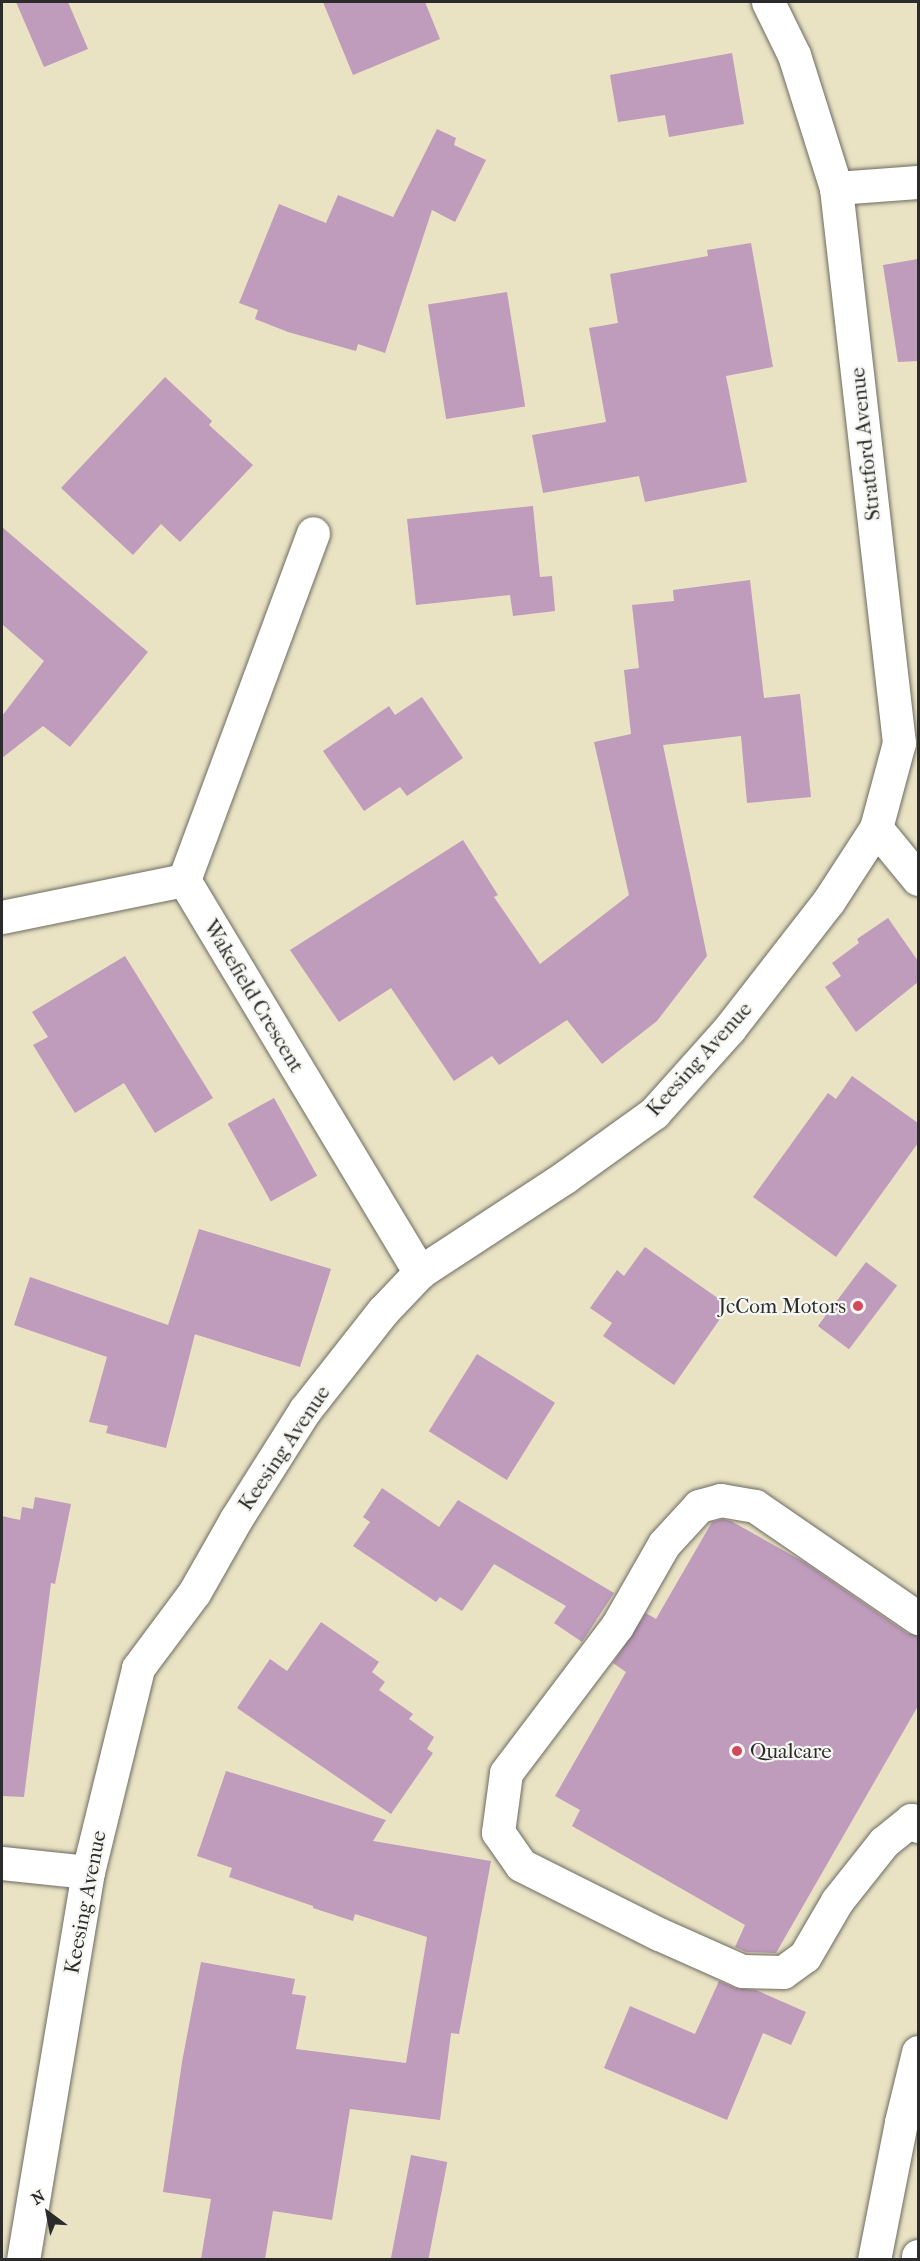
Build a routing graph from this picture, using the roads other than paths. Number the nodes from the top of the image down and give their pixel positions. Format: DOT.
graph roads {
  1 [pos="768,2"];
  2 [pos="918,182"];
  3 [pos="836,188"];
  4 [pos="314,533"];
  5 [pos="876,828"];
  6 [pos="918,879"];
  7 [pos="184,880"];
  8 [pos="2,917"];
  9 [pos="420,1272"];
  10 [pos="918,1618"];
  11 [pos="916,1817"];
  12 [pos="2,1863"];
  13 [pos="88,1872"];
  14 [pos="918,2052"];
  15 [pos="22,2259"];
  16 [pos="874,2259"];
  1 -- 3 [label="street, Stratford Avenue"];
  2 -- 3 [label="street"];
  3 -- 5 [label="street, Stratford Avenue"];
  4 -- 7 [label="street"];
  5 -- 6 [label="street"];
  5 -- 9 [label="street, Keesing Avenue"];
  7 -- 8 [label="street"];
  7 -- 9 [label="street, Wakefield Crescent"];
  9 -- 13 [label="street, Keesing Avenue"];
  10 -- 11 [label="street"];
  12 -- 13 [label="street"];
  13 -- 15 [label="street, Keesing Avenue"];
  14 -- 16 [label="street"];
}
